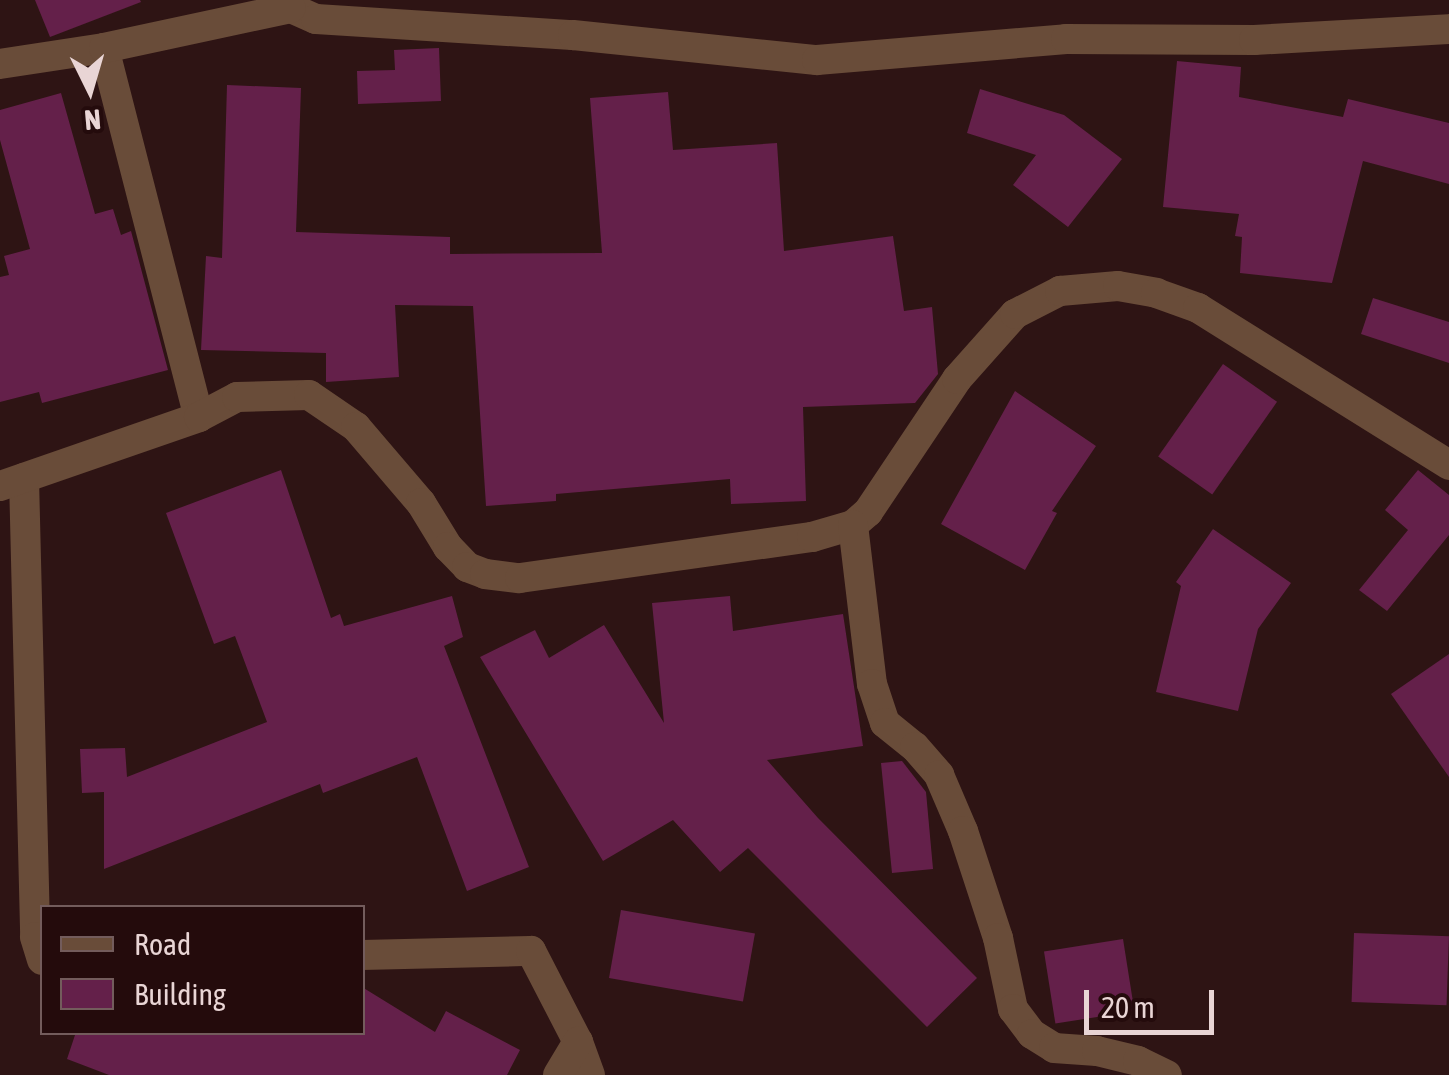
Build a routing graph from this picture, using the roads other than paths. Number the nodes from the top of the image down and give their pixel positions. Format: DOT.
graph roads {
  1 [pos="288,4"];
  2 [pos="1449,29"];
  3 [pos="104,48"];
  4 [pos="0,64"];
  5 [pos="199,417"];
  6 [pos="1449,465"];
  7 [pos="12,482"];
  8 [pos="853,525"];
  9 [pos="40,954"];
  10 [pos="365,955"];
  11 [pos="578,1042"];
  12 [pos="558,1075"];
  13 [pos="590,1075"];
  14 [pos="1167,1075"];
  1 -- 2 [label="street"];
  1 -- 3 [label="street"];
  3 -- 4 [label="street"];
  3 -- 5 [label="street"];
  5 -- 7 [label="street"];
  5 -- 8 [label="street"];
  6 -- 8 [label="street"];
  7 -- 9 [label="street"];
  8 -- 14 [label="street"];
  10 -- 11 [label="street"];
  11 -- 12 [label="street"];
  11 -- 13 [label="street"];
}
